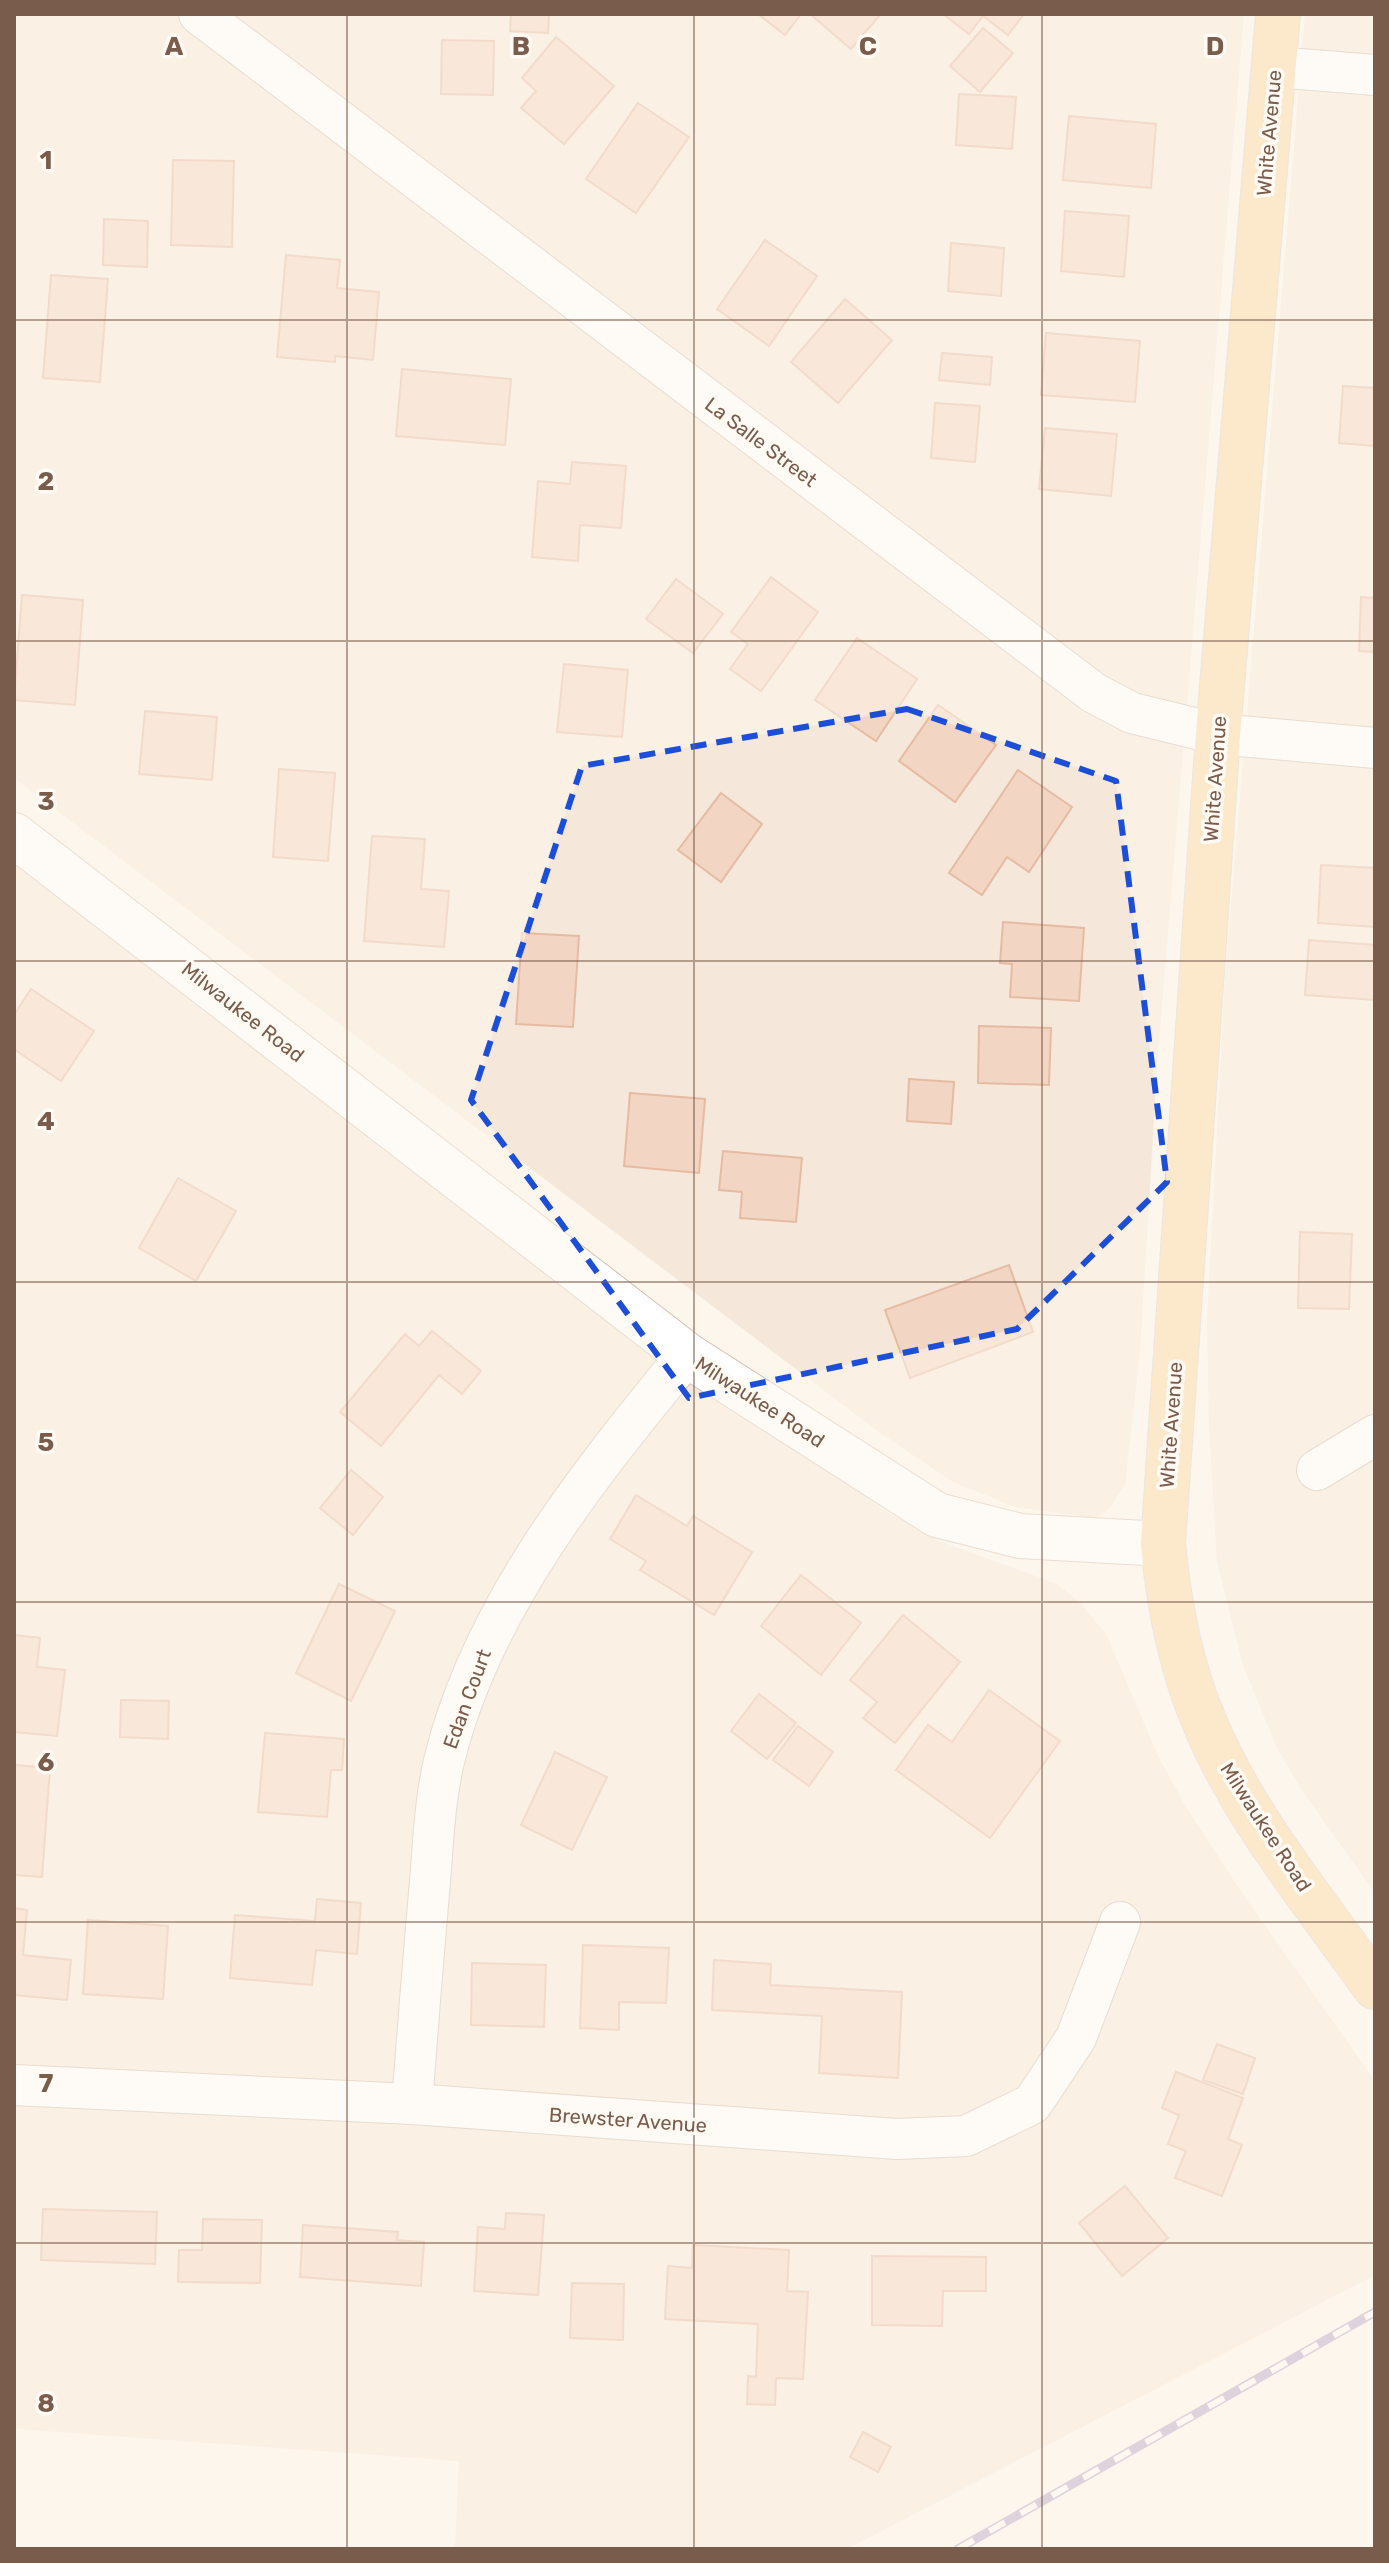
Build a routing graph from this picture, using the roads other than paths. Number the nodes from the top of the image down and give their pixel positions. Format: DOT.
graph roads {
  1 [pos="199,14"];
  2 [pos="1272,31"];
  3 [pos="1375,75"];
  4 [pos="1218,734"];
  5 [pos="1375,748"];
  6 [pos="14,835"];
  7 [pos="687,1355"];
  8 [pos="1375,1435"];
  9 [pos="1317,1470"];
  10 [pos="1163,1544"];
  11 [pos="1120,1922"];
  12 [pos="1375,1987"];
  13 [pos="14,2085"];
  14 [pos="412,2104"];
  1 -- 4 [label="street, La Salle Street"];
  2 -- 3 [label="street"];
  2 -- 4 [label="main road, White Avenue"];
  4 -- 5 [label="street, La Salle Street"];
  4 -- 10 [label="main road, White Avenue"];
  6 -- 7 [label="street, Milwaukee Road"];
  7 -- 10 [label="street, Milwaukee Road"];
  7 -- 14 [label="street, Edan Court"];
  8 -- 9 [label="street"];
  10 -- 12 [label="main road, Milwaukee Road"];
  11 -- 14 [label="street, Brewster Avenue"];
  13 -- 14 [label="street, Brewster Avenue"];
}
